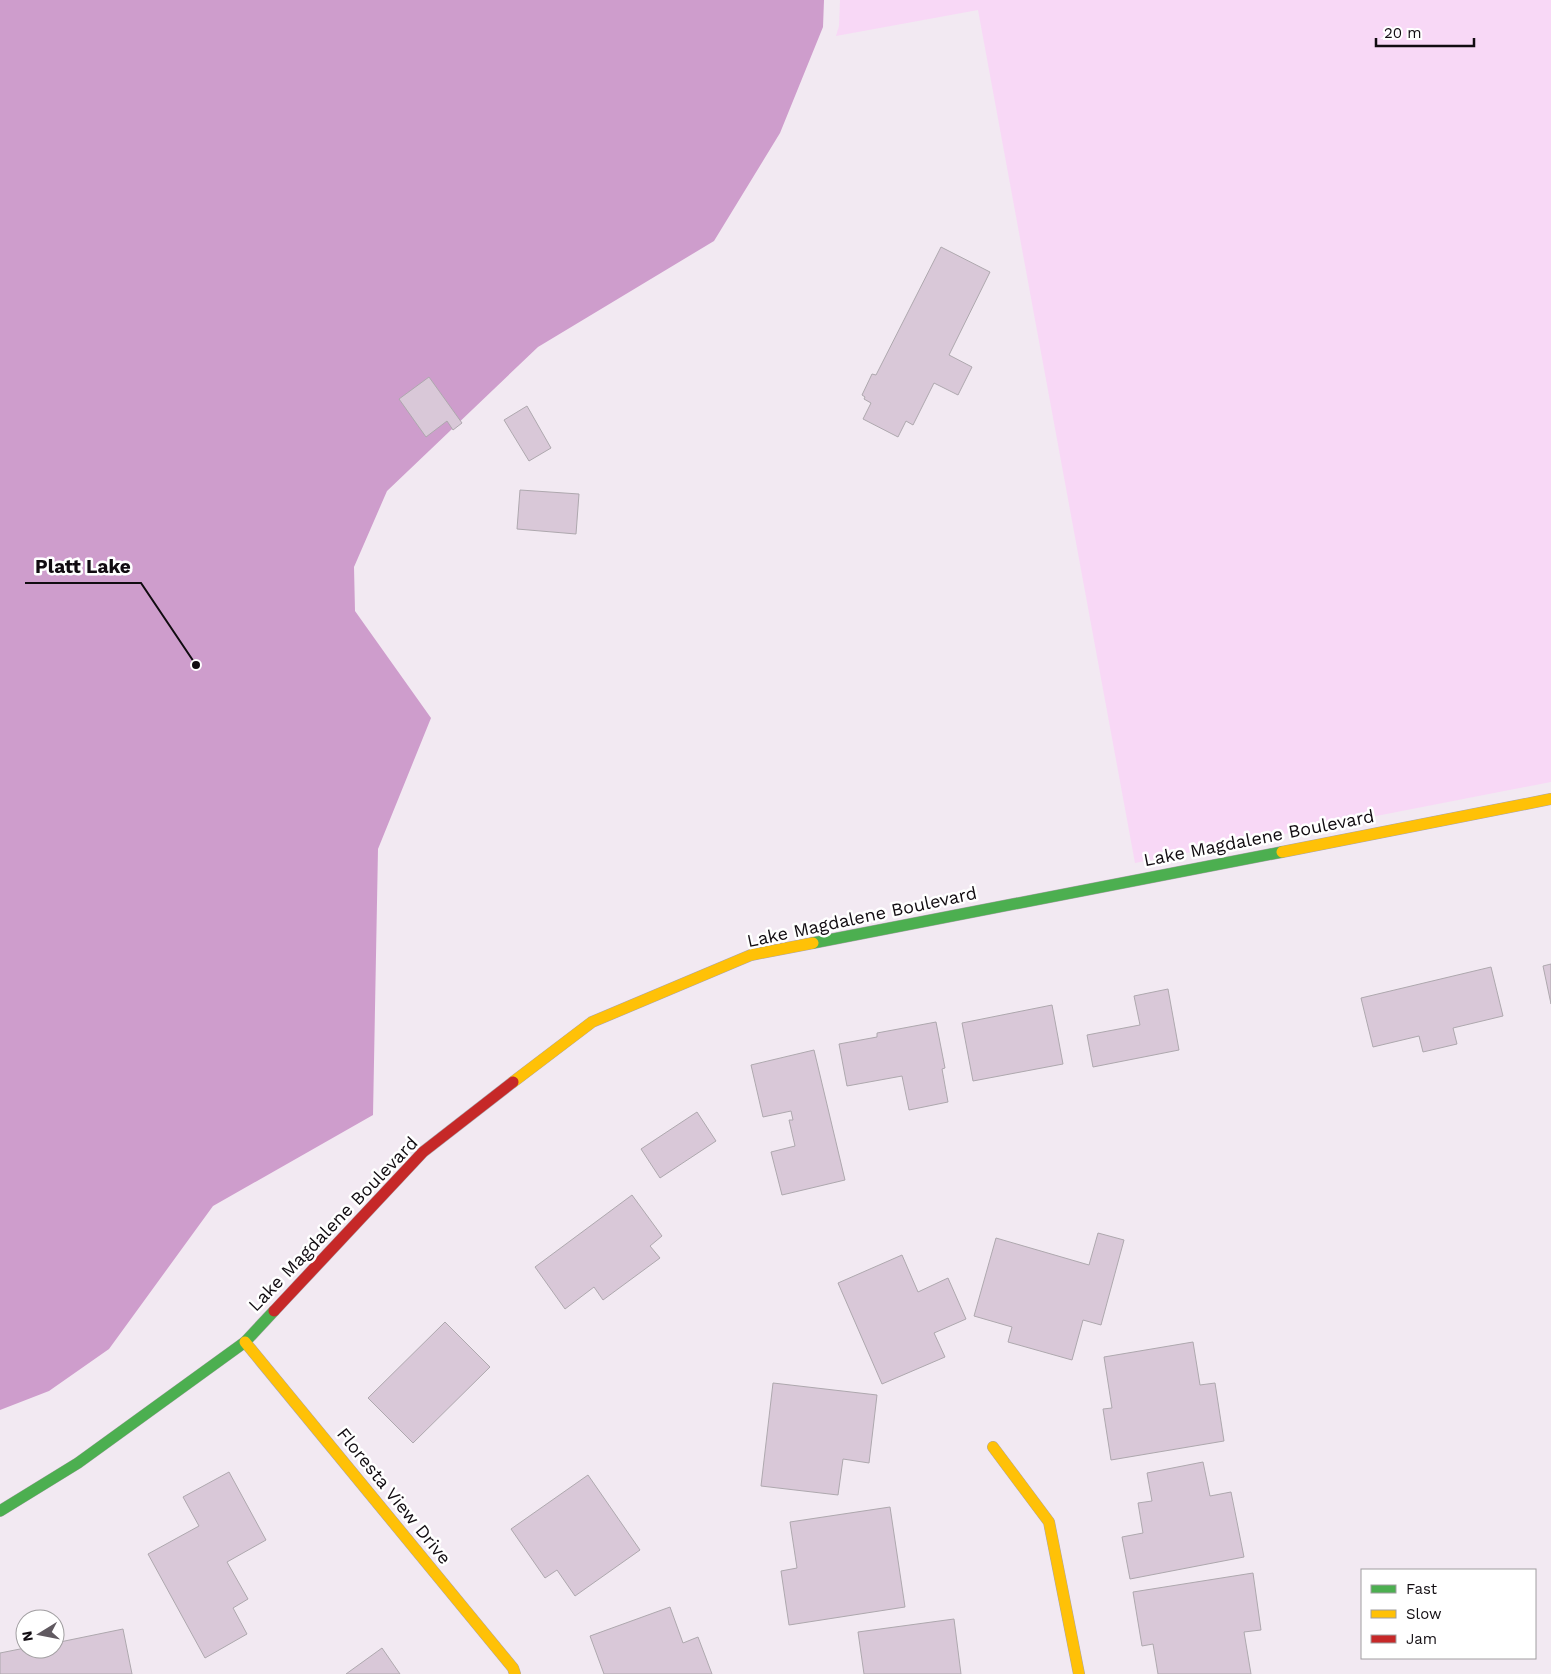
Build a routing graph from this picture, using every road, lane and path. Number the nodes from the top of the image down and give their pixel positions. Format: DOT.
graph roads {
  1 [pos="1551,799"];
  2 [pos="245,1342"];
  3 [pos="993,1448"];
  4 [pos="0,1510"];
  5 [pos="515,1674"];
  6 [pos="1079,1674"];
  1 -- 2 [label="street, Lake Magdalene Boulevard"];
  2 -- 4 [label="street, Lake Magdalene Boulevard"];
  2 -- 5 [label="street, Floresta View Drive"];
  3 -- 6 [label="street"];
}
